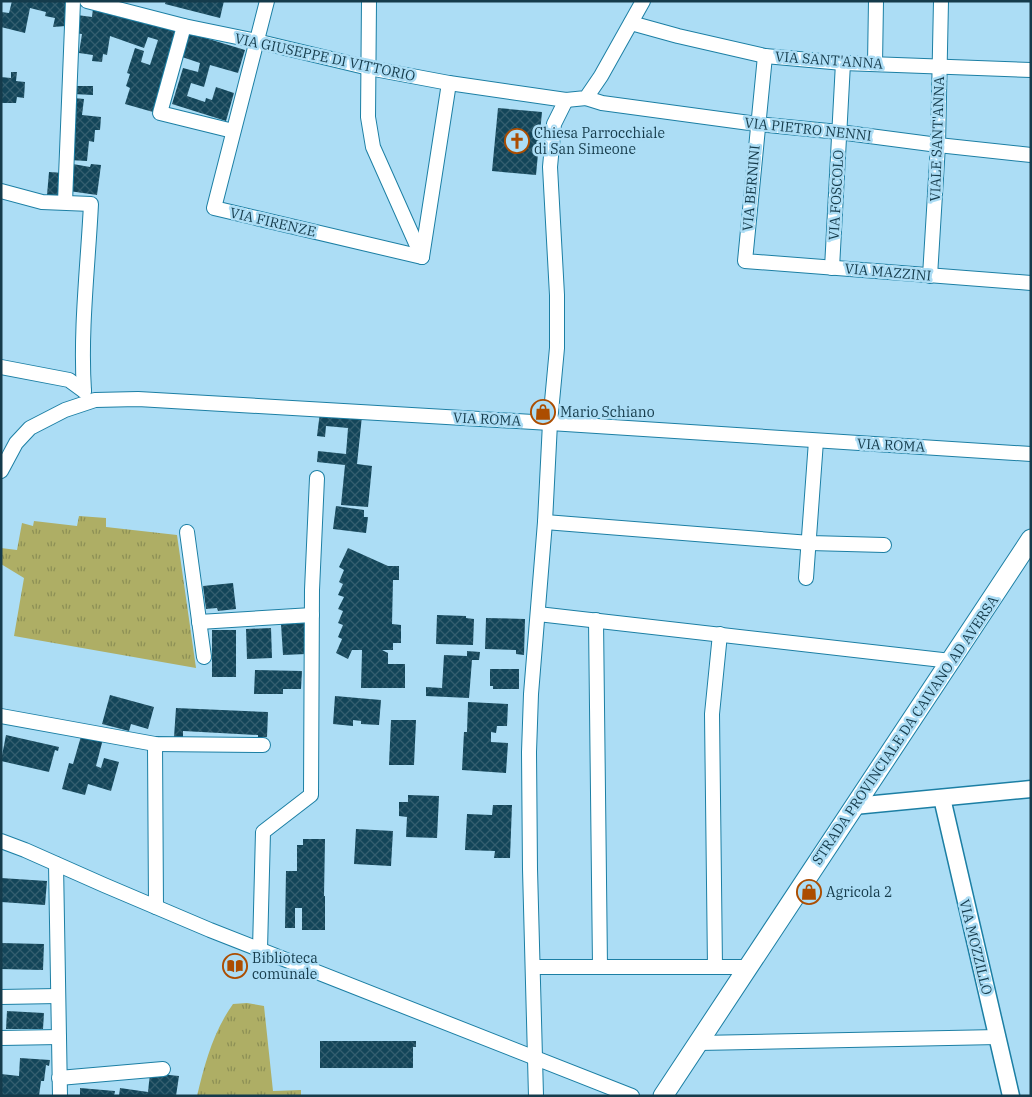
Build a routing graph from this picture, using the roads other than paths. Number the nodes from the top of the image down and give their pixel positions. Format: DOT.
graph roads {
  1 [pos="72,1"];
  2 [pos="87,1"];
  3 [pos="267,1"];
  4 [pos="369,1"];
  5 [pos="643,1"];
  6 [pos="876,1"];
  7 [pos="941,1"];
  8 [pos="631,23"];
  9 [pos="184,26"];
  10 [pos="256,41"];
  11 [pos="765,56"];
  12 [pos="843,63"];
  13 [pos="875,64"];
  14 [pos="940,66"];
  15 [pos="369,68"];
  16 [pos="1031,70"];
  17 [pos="449,83"];
  18 [pos="586,98"];
  19 [pos="566,100"];
  20 [pos="757,124"];
  21 [pos="233,131"];
  22 [pos="839,132"];
  23 [pos="938,146"];
  24 [pos="1031,155"];
  25 [pos="1,191"];
  26 [pos="65,202"];
  27 [pos="422,257"];
  28 [pos="745,261"];
  29 [pos="832,268"];
  30 [pos="930,276"];
  31 [pos="1031,283"];
  32 [pos="1,367"];
  33 [pos="86,397"];
  34 [pos="550,423"];
  35 [pos="816,441"];
  36 [pos="1031,454"];
  37 [pos="1,470"];
  38 [pos="318,478"];
  39 [pos="545,522"];
  40 [pos="187,532"];
  41 [pos="1031,539"];
  42 [pos="810,543"];
  43 [pos="884,545"];
  44 [pos="806,578"];
  45 [pos="538,614"];
  46 [pos="312,615"];
  47 [pos="596,620"];
  48 [pos="199,622"];
  49 [pos="720,634"];
  50 [pos="204,657"];
  51 [pos="951,661"];
  52 [pos="1,716"];
  53 [pos="155,744"];
  54 [pos="263,745"];
  55 [pos="1031,789"];
  56 [pos="942,798"];
  57 [pos="854,806"];
  58 [pos="1,842"];
  59 [pos="56,864"];
  60 [pos="156,907"];
  61 [pos="260,949"];
  62 [pos="600,966"];
  63 [pos="533,967"];
  64 [pos="715,967"];
  65 [pos="748,967"];
  66 [pos="58,996"];
  67 [pos="1,997"];
  68 [pos="59,1037"];
  69 [pos="998,1037"];
  70 [pos="1,1038"];
  71 [pos="698,1043"];
  72 [pos="535,1057"];
  73 [pos="162,1069"];
  74 [pos="60,1078"];
  75 [pos="60,1096"];
  76 [pos="536,1096"];
  77 [pos="632,1096"];
  78 [pos="663,1096"];
  79 [pos="1011,1096"];
  1 -- 26 [label="street"];
  2 -- 9 [label="street, VIA GIUSEPPE DI VITTORIO"];
  3 -- 10 [label="street, VIA FIRENZE"];
  4 -- 15 [label="street"];
  5 -- 8 [label="street"];
  6 -- 13 [label="street"];
  7 -- 14 [label="street, VIALE SANT'ANNA"];
  8 -- 11 [label="street, VIA SANT'ANNA"];
  8 -- 18 [label="street"];
  9 -- 10 [label="street, VIA GIUSEPPE DI VITTORIO"];
  9 -- 21 [label="street"];
  10 -- 15 [label="street, VIA GIUSEPPE DI VITTORIO"];
  10 -- 21 [label="street, VIA FIRENZE"];
  11 -- 12 [label="street, VIA SANT'ANNA"];
  11 -- 20 [label="street, VIA BERNINI"];
  12 -- 13 [label="street, VIA SANT'ANNA"];
  12 -- 22 [label="street, VIA FOSCOLO"];
  13 -- 14 [label="street, VIA SANT'ANNA"];
  14 -- 16 [label="street, VIA SANT'ANNA"];
  14 -- 23 [label="street, VIALE SANT'ANNA"];
  15 -- 17 [label="street, VIA GIUSEPPE DI VITTORIO"];
  15 -- 27 [label="street"];
  17 -- 19 [label="street, VIA GIUSEPPE DI VITTORIO"];
  17 -- 27 [label="street"];
  18 -- 19 [label="street, VIA PIETRO NENNI"];
  18 -- 20 [label="street, VIA PIETRO NENNI"];
  19 -- 34 [label="street"];
  20 -- 22 [label="street, VIA PIETRO NENNI"];
  20 -- 28 [label="street, VIA BERNINI"];
  21 -- 27 [label="street, VIA FIRENZE"];
  22 -- 23 [label="street, VIA PIETRO NENNI"];
  22 -- 29 [label="street, VIA FOSCOLO"];
  23 -- 24 [label="street, VIA PIETRO NENNI"];
  23 -- 30 [label="street, VIALE SANT'ANNA"];
  25 -- 26 [label="street"];
  26 -- 33 [label="street"];
  28 -- 29 [label="street, VIA MAZZINI"];
  29 -- 30 [label="street, VIA MAZZINI"];
  30 -- 31 [label="street, VIA MAZZINI"];
  32 -- 33 [label="street"];
  33 -- 34 [label="street, VIA ROMA"];
  33 -- 37 [label="street, VIA ROMA"];
  34 -- 35 [label="street, VIA ROMA"];
  34 -- 39 [label="street"];
  35 -- 36 [label="street, VIA ROMA"];
  35 -- 42 [label="street"];
  38 -- 46 [label="street"];
  39 -- 42 [label="street"];
  39 -- 45 [label="street"];
  40 -- 48 [label="street"];
  41 -- 51 [label="main road, STRADA PROVINCIALE DA CAIVANO AD AVERSA"];
  42 -- 43 [label="street"];
  42 -- 44 [label="street"];
  45 -- 47 [label="street"];
  45 -- 63 [label="street"];
  46 -- 48 [label="street"];
  46 -- 61 [label="street"];
  47 -- 49 [label="street"];
  47 -- 62 [label="street"];
  48 -- 50 [label="street"];
  49 -- 51 [label="street"];
  49 -- 64 [label="street"];
  51 -- 57 [label="main road, STRADA PROVINCIALE DA CAIVANO AD AVERSA"];
  52 -- 53 [label="street"];
  53 -- 54 [label="street"];
  53 -- 60 [label="street"];
  55 -- 56 [label="street"];
  56 -- 57 [label="street"];
  56 -- 69 [label="street, VIA MOZZILLO"];
  57 -- 65 [label="main road, STRADA PROVINCIALE DA CAIVANO AD AVERSA"];
  58 -- 59 [label="street"];
  59 -- 60 [label="street"];
  59 -- 66 [label="street"];
  60 -- 61 [label="street"];
  61 -- 72 [label="street"];
  62 -- 63 [label="street"];
  62 -- 64 [label="street"];
  63 -- 72 [label="street"];
  64 -- 65 [label="street"];
  65 -- 71 [label="main road, STRADA PROVINCIALE DA CAIVANO AD AVERSA"];
  66 -- 67 [label="street"];
  66 -- 68 [label="street"];
  68 -- 70 [label="street"];
  68 -- 74 [label="street"];
  69 -- 71 [label="street"];
  69 -- 79 [label="street, VIA MOZZILLO"];
  71 -- 78 [label="main road, STRADA PROVINCIALE DA CAIVANO AD AVERSA"];
  72 -- 76 [label="street"];
  72 -- 77 [label="street"];
  73 -- 74 [label="street"];
  74 -- 75 [label="street"];
}
